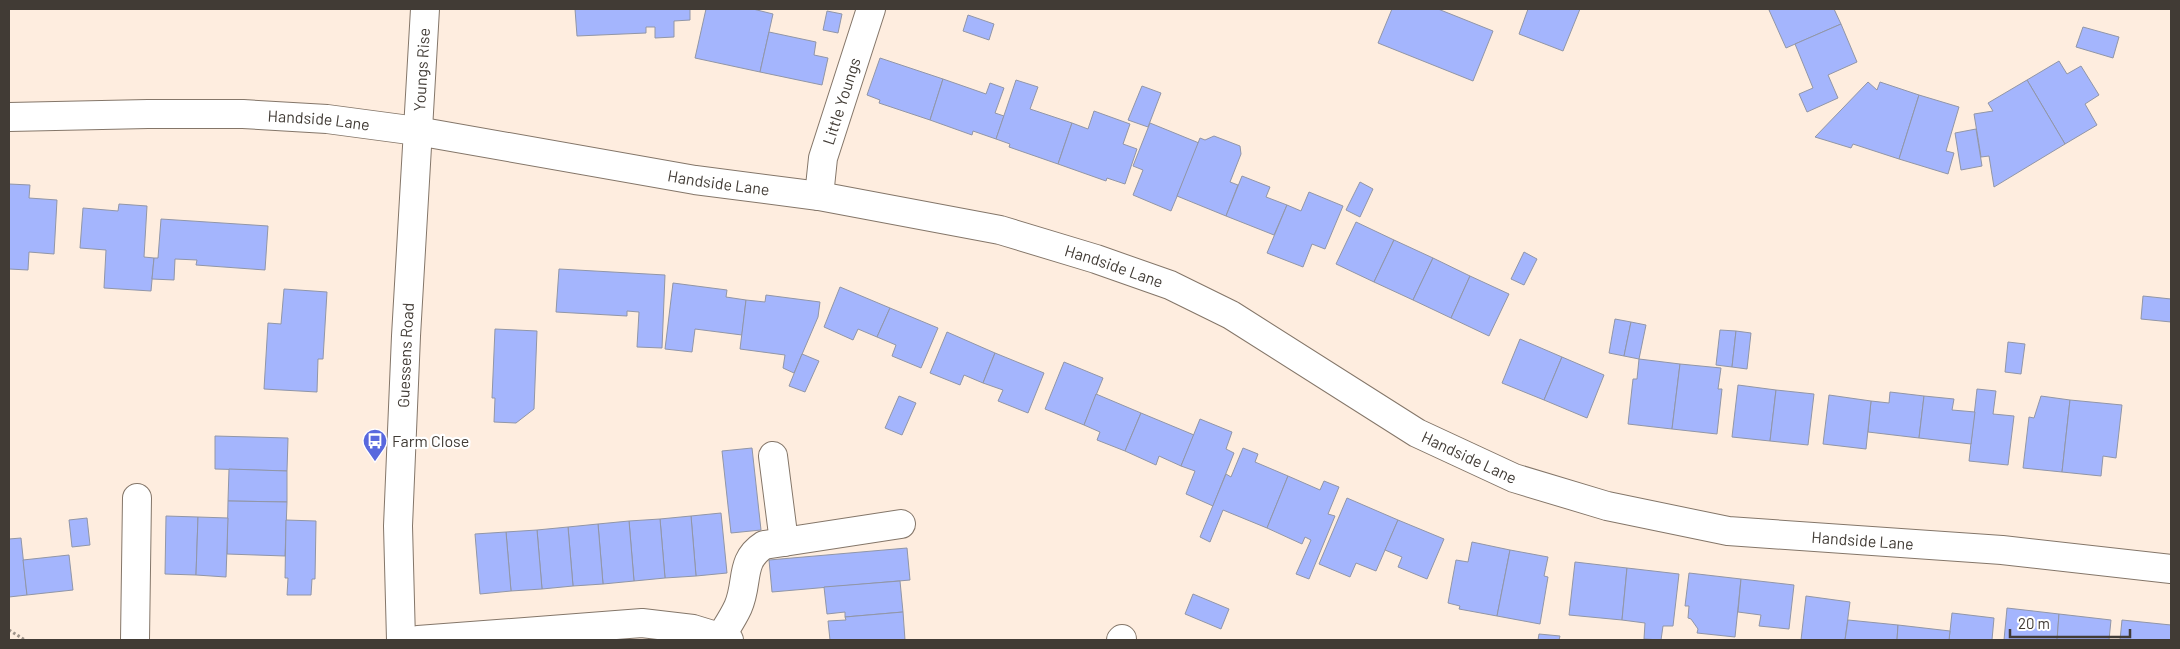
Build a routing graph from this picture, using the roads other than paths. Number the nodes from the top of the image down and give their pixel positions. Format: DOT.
graph roads {
  1 [pos="425,9"];
  2 [pos="871,9"];
  3 [pos="9,117"];
  4 [pos="417,131"];
  5 [pos="819,196"];
  6 [pos="773,456"];
  7 [pos="137,498"];
  8 [pos="902,524"];
  9 [pos="784,542"];
  10 [pos="2171,569"];
  11 [pos="724,639"];
  12 [pos="135,640"];
  13 [pos="401,640"];
  14 [pos="418,640"];
  1 -- 4 [label="street, Youngs Rise"];
  2 -- 5 [label="street, Little Youngs"];
  3 -- 4 [label="street, Handside Lane"];
  4 -- 5 [label="street, Handside Lane"];
  4 -- 13 [label="street, Guessens Road"];
  5 -- 10 [label="street, Handside Lane"];
  6 -- 9 [label="street"];
  7 -- 12 [label="street"];
  8 -- 9 [label="street"];
  9 -- 11 [label="street"];
  11 -- 14 [label="street"];
}
